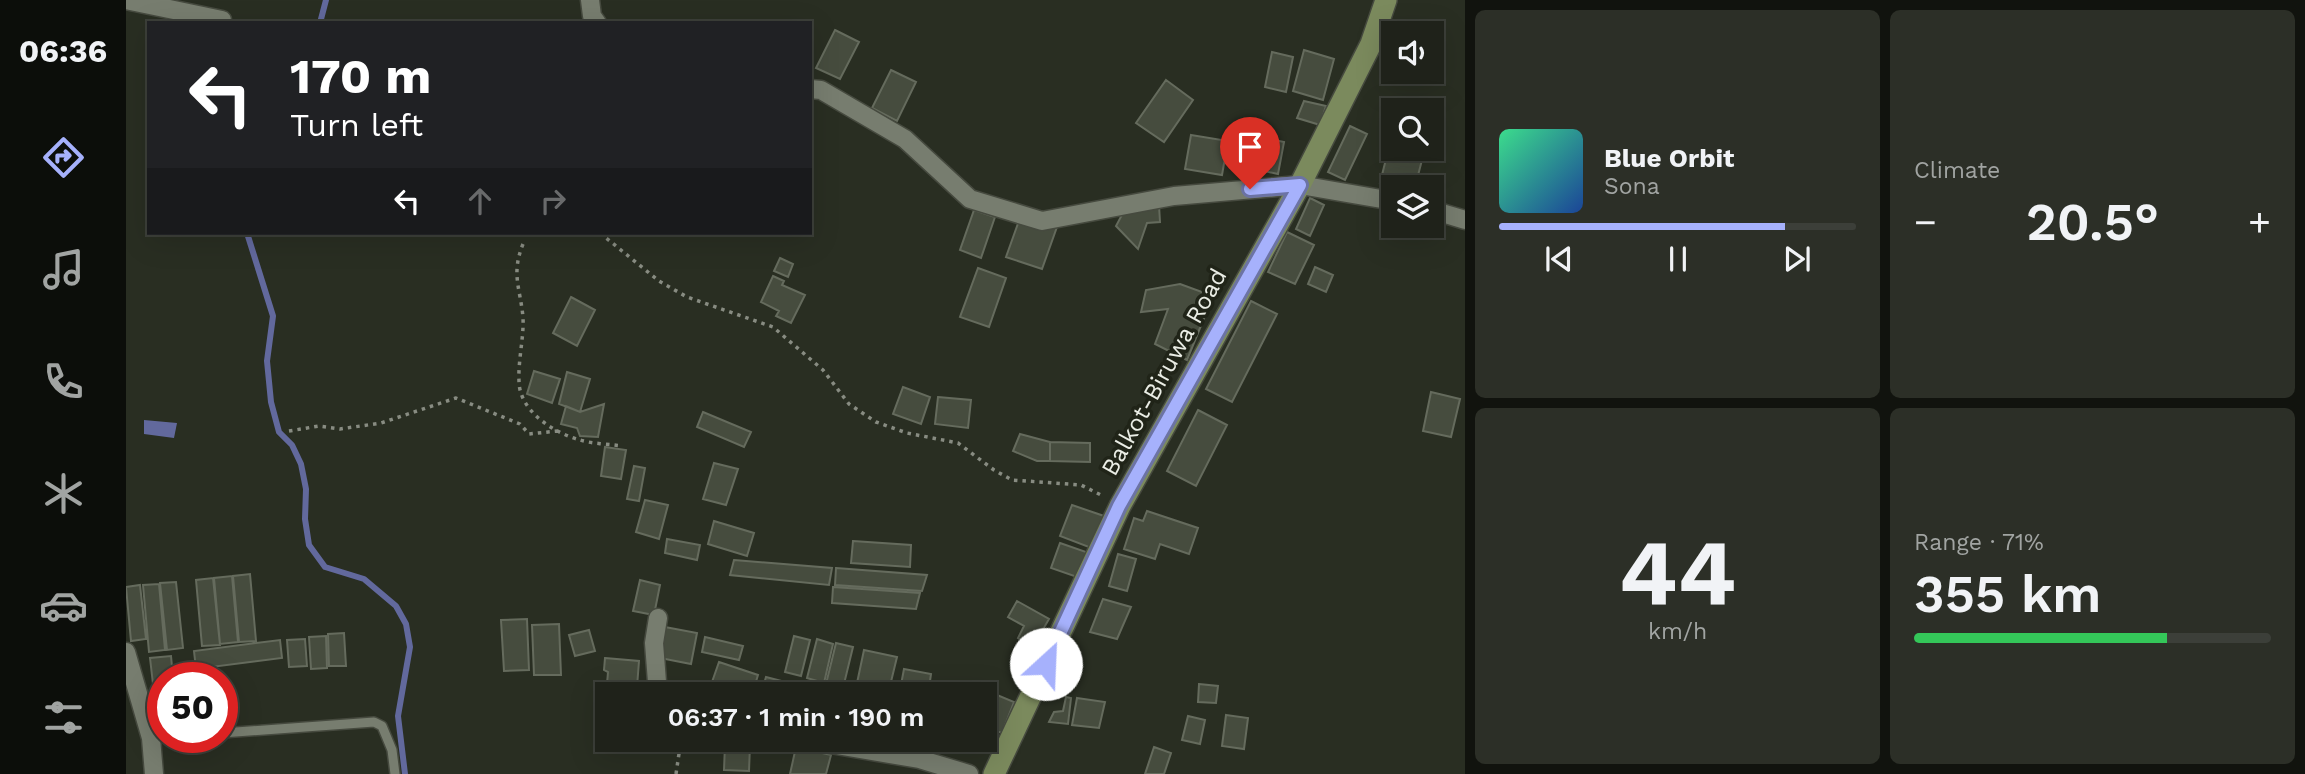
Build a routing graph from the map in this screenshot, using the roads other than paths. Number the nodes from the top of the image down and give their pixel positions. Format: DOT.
graph roads {
  1 [pos="126,0"];
  2 [pos="590,0"];
  3 [pos="1387,0"];
  4 [pos="222,20"];
  5 [pos="596,21"];
  6 [pos="812,89"];
  7 [pos="1300,185"];
  8 [pos="1381,199"];
  9 [pos="1444,214"];
  10 [pos="1465,220"];
  11 [pos="658,618"];
  12 [pos="126,652"];
  13 [pos="657,682"];
  14 [pos="147,704"];
  15 [pos="238,732"];
  16 [pos="895,752"];
  17 [pos="157,753"];
  18 [pos="154,774"];
  19 [pos="395,774"];
  20 [pos="969,774"];
  21 [pos="994,774"];
  1 -- 4 [label="street"];
  2 -- 5 [label="street"];
  3 -- 7 [label="main road, Balkot-Biruwa Road"];
  6 -- 7 [label="street"];
  7 -- 8 [label="street"];
  7 -- 21 [label="main road, Balkot-Biruwa Road"];
  9 -- 10 [label="street"];
  11 -- 13 [label="street"];
  12 -- 14 [label="street"];
  15 -- 19 [label="lane"];
  16 -- 20 [label="street"];
  17 -- 18 [label="street"];
}
